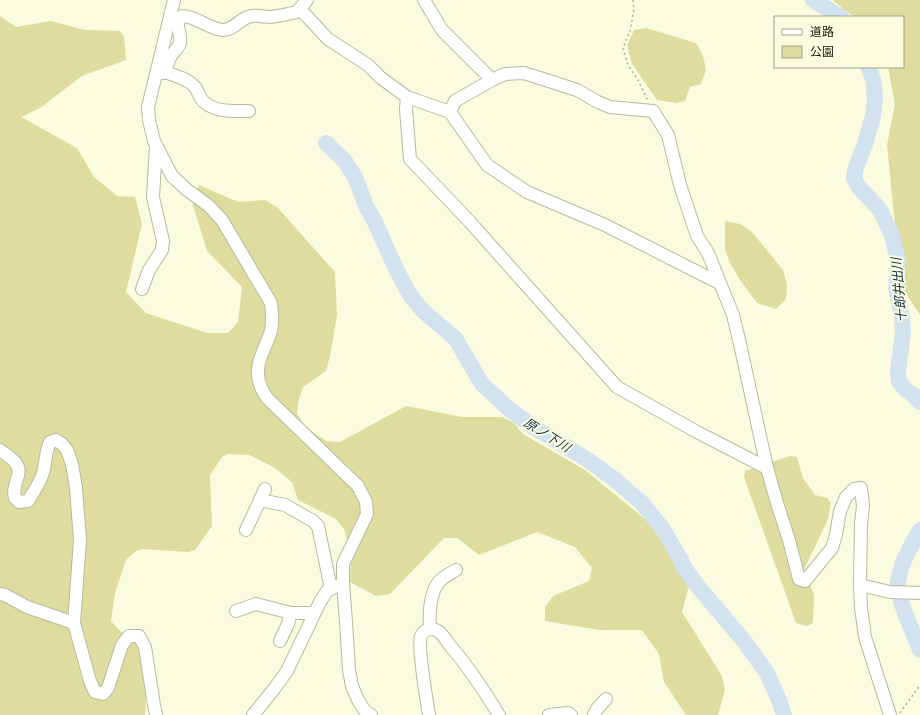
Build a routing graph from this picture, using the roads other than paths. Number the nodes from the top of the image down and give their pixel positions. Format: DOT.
graph roads {
  1 [pos="174,0"];
  2 [pos="424,0"];
  3 [pos="304,5"];
  4 [pos="164,72"];
  5 [pos="492,80"];
  6 [pos="154,84"];
  7 [pos="407,97"];
  8 [pos="249,111"];
  9 [pos="450,112"];
  10 [pos="156,146"];
  11 [pos="719,283"];
  12 [pos="142,288"];
  13 [pos="0,450"];
  14 [pos="767,468"];
  15 [pos="246,530"];
  16 [pos="456,570"];
  17 [pos="343,584"];
  18 [pos="860,585"];
  19 [pos="331,589"];
  20 [pos="920,593"];
  21 [pos="0,594"];
  22 [pos="236,611"];
  23 [pos="314,613"];
  24 [pos="291,614"];
  25 [pos="74,623"];
  26 [pos="430,629"];
  27 [pos="280,641"];
  28 [pos="606,699"];
  29 [pos="156,715"];
  30 [pos="253,715"];
  31 [pos="371,715"];
  32 [pos="429,715"];
  33 [pos="499,715"];
  34 [pos="550,715"];
  35 [pos="571,715"];
  36 [pos="594,715"];
  37 [pos="890,715"];
  1 -- 6 [label="street"];
  2 -- 5 [label="street"];
  3 -- 4 [label="street"];
  3 -- 7 [label="street"];
  4 -- 6 [label="street"];
  4 -- 8 [label="street"];
  5 -- 9 [label="street"];
  5 -- 11 [label="street"];
  6 -- 10 [label="street"];
  7 -- 9 [label="street"];
  7 -- 14 [label="street"];
  9 -- 11 [label="street"];
  10 -- 12 [label="street"];
  10 -- 17 [label="street"];
  11 -- 14 [label="street"];
  13 -- 25 [label="street"];
  14 -- 18 [label="street"];
  15 -- 19 [label="street"];
  16 -- 26 [label="street"];
  17 -- 19 [label="street"];
  17 -- 31 [label="street"];
  18 -- 20 [label="street"];
  18 -- 37 [label="street"];
  19 -- 23 [label="street"];
  21 -- 25 [label="street"];
  22 -- 24 [label="street"];
  23 -- 24 [label="street"];
  23 -- 30 [label="street"];
  24 -- 27 [label="street"];
  25 -- 29 [label="street"];
  26 -- 32 [label="street"];
  26 -- 33 [label="street"];
  28 -- 36 [label="street"];
  34 -- 35 [label="street"];
}
